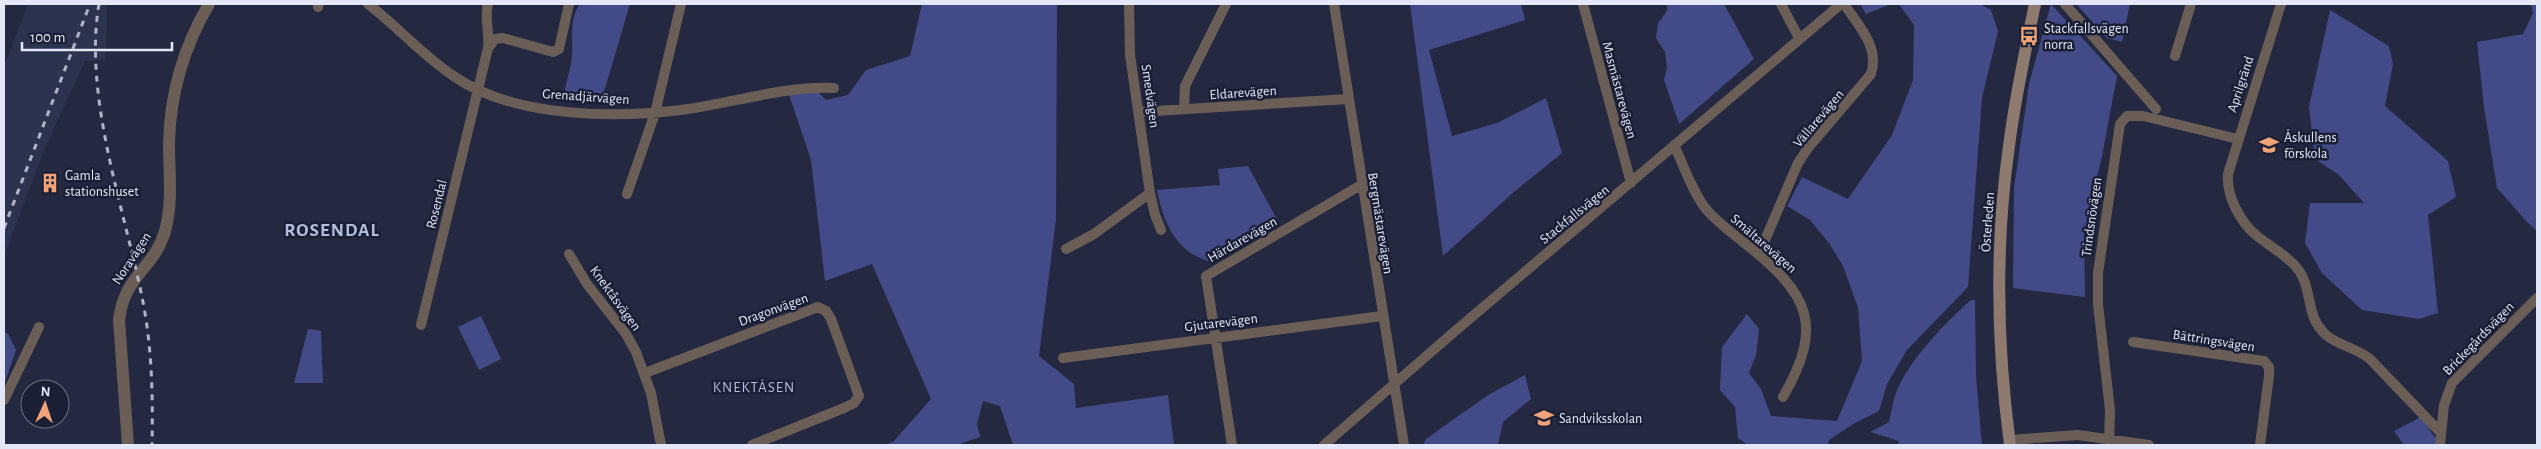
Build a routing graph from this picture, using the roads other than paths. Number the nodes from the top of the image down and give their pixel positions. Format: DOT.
graph roads {
  1 [pos="209,4"];
  2 [pos="368,4"];
  3 [pos="488,4"];
  4 [pos="569,4"];
  5 [pos="681,4"];
  6 [pos="1129,4"];
  7 [pos="1226,4"];
  8 [pos="1334,4"];
  9 [pos="1583,4"];
  10 [pos="1781,4"];
  11 [pos="1842,4"];
  12 [pos="2035,4"];
  13 [pos="2065,4"];
  14 [pos="2191,4"];
  15 [pos="2281,4"];
  16 [pos="1799,38"];
  17 [pos="488,48"];
  18 [pos="2175,56"];
  19 [pos="834,88"];
  20 [pos="478,90"];
  21 [pos="1348,99"];
  22 [pos="1184,109"];
  23 [pos="2156,109"];
  24 [pos="1139,112"];
  25 [pos="655,113"];
  26 [pos="2238,139"];
  27 [pos="1674,144"];
  28 [pos="1632,183"];
  29 [pos="1361,185"];
  30 [pos="1150,193"];
  31 [pos="627,194"];
  32 [pos="1161,230"];
  33 [pos="1066,249"];
  34 [pos="569,254"];
  35 [pos="1758,254"];
  36 [pos="2537,298"];
  37 [pos="1382,316"];
  38 [pos="421,325"];
  39 [pos="39,327"];
  40 [pos="1215,336"];
  41 [pos="2133,342"];
  42 [pos="1063,358"];
  43 [pos="645,373"];
  44 [pos="1393,384"];
  45 [pos="1783,397"];
  46 [pos="4,400"];
  47 [pos="2440,431"];
  48 [pos="2109,442"];
  49 [pos="2010,443"];
  50 [pos="128,445"];
  51 [pos="661,445"];
  52 [pos="752,445"];
  53 [pos="1232,445"];
  54 [pos="1324,445"];
  55 [pos="1404,445"];
  56 [pos="2149,445"];
  57 [pos="2260,445"];
  58 [pos="2440,445"];
  1 -- 50 [label="street, Noravägen"];
  2 -- 20 [label="street, Grenadjärvägen"];
  3 -- 17 [label="street, Rosendal"];
  4 -- 17 [label="street"];
  5 -- 25 [label="street"];
  6 -- 24 [label="street, Smedvägen"];
  7 -- 22 [label="street"];
  8 -- 21 [label="street, Bergmästarevägen"];
  9 -- 28 [label="street, Masmästarevägen"];
  10 -- 16 [label="street"];
  11 -- 16 [label="street, Stackfallsvägen"];
  11 -- 35 [label="street, Vällarevägen"];
  12 -- 49 [label="main road, Österleden"];
  13 -- 23 [label="street"];
  14 -- 18 [label="street"];
  15 -- 26 [label="street, Aprilgränd"];
  16 -- 27 [label="street, Stackfallsvägen"];
  17 -- 20 [label="street, Rosendal"];
  19 -- 25 [label="street, Grenadjärvägen"];
  20 -- 25 [label="street, Grenadjärvägen"];
  20 -- 38 [label="street, Rosendal"];
  21 -- 22 [label="street, Eldarevägen"];
  21 -- 29 [label="street, Bergmästarevägen"];
  22 -- 24 [label="street, Eldarevägen"];
  24 -- 30 [label="street, Smedvägen"];
  25 -- 31 [label="street"];
  26 -- 47 [label="street, Aprilgränd"];
  26 -- 48 [label="street, Trindsnövägen"];
  27 -- 28 [label="street, Stackfallsvägen"];
  27 -- 35 [label="street, Smältarevägen"];
  28 -- 44 [label="street, Stackfallsvägen"];
  29 -- 37 [label="street, Bergmästarevägen"];
  29 -- 40 [label="street, Härdarevägen"];
  30 -- 32 [label="street, Smedvägen"];
  30 -- 33 [label="street"];
  34 -- 43 [label="street, Knektåsvägen"];
  35 -- 45 [label="street, Smältarevägen"];
  36 -- 47 [label="street, Brickegårdsvägen"];
  37 -- 40 [label="street, Gjutarevägen"];
  37 -- 44 [label="street, Bergmästarevägen"];
  39 -- 46 [label="street"];
  40 -- 42 [label="street, Gjutarevägen"];
  40 -- 53 [label="street, Härdarevägen"];
  41 -- 57 [label="street, Bättringsvägen"];
  43 -- 51 [label="street, Knektåsvägen"];
  43 -- 52 [label="street, Dragonvägen"];
  44 -- 54 [label="street, Stackfallsvägen"];
  44 -- 55 [label="street, Bergmästarevägen"];
  47 -- 58 [label="street, Brickegårdsvägen"];
  48 -- 49 [label="street"];
  48 -- 56 [label="street"];
}
